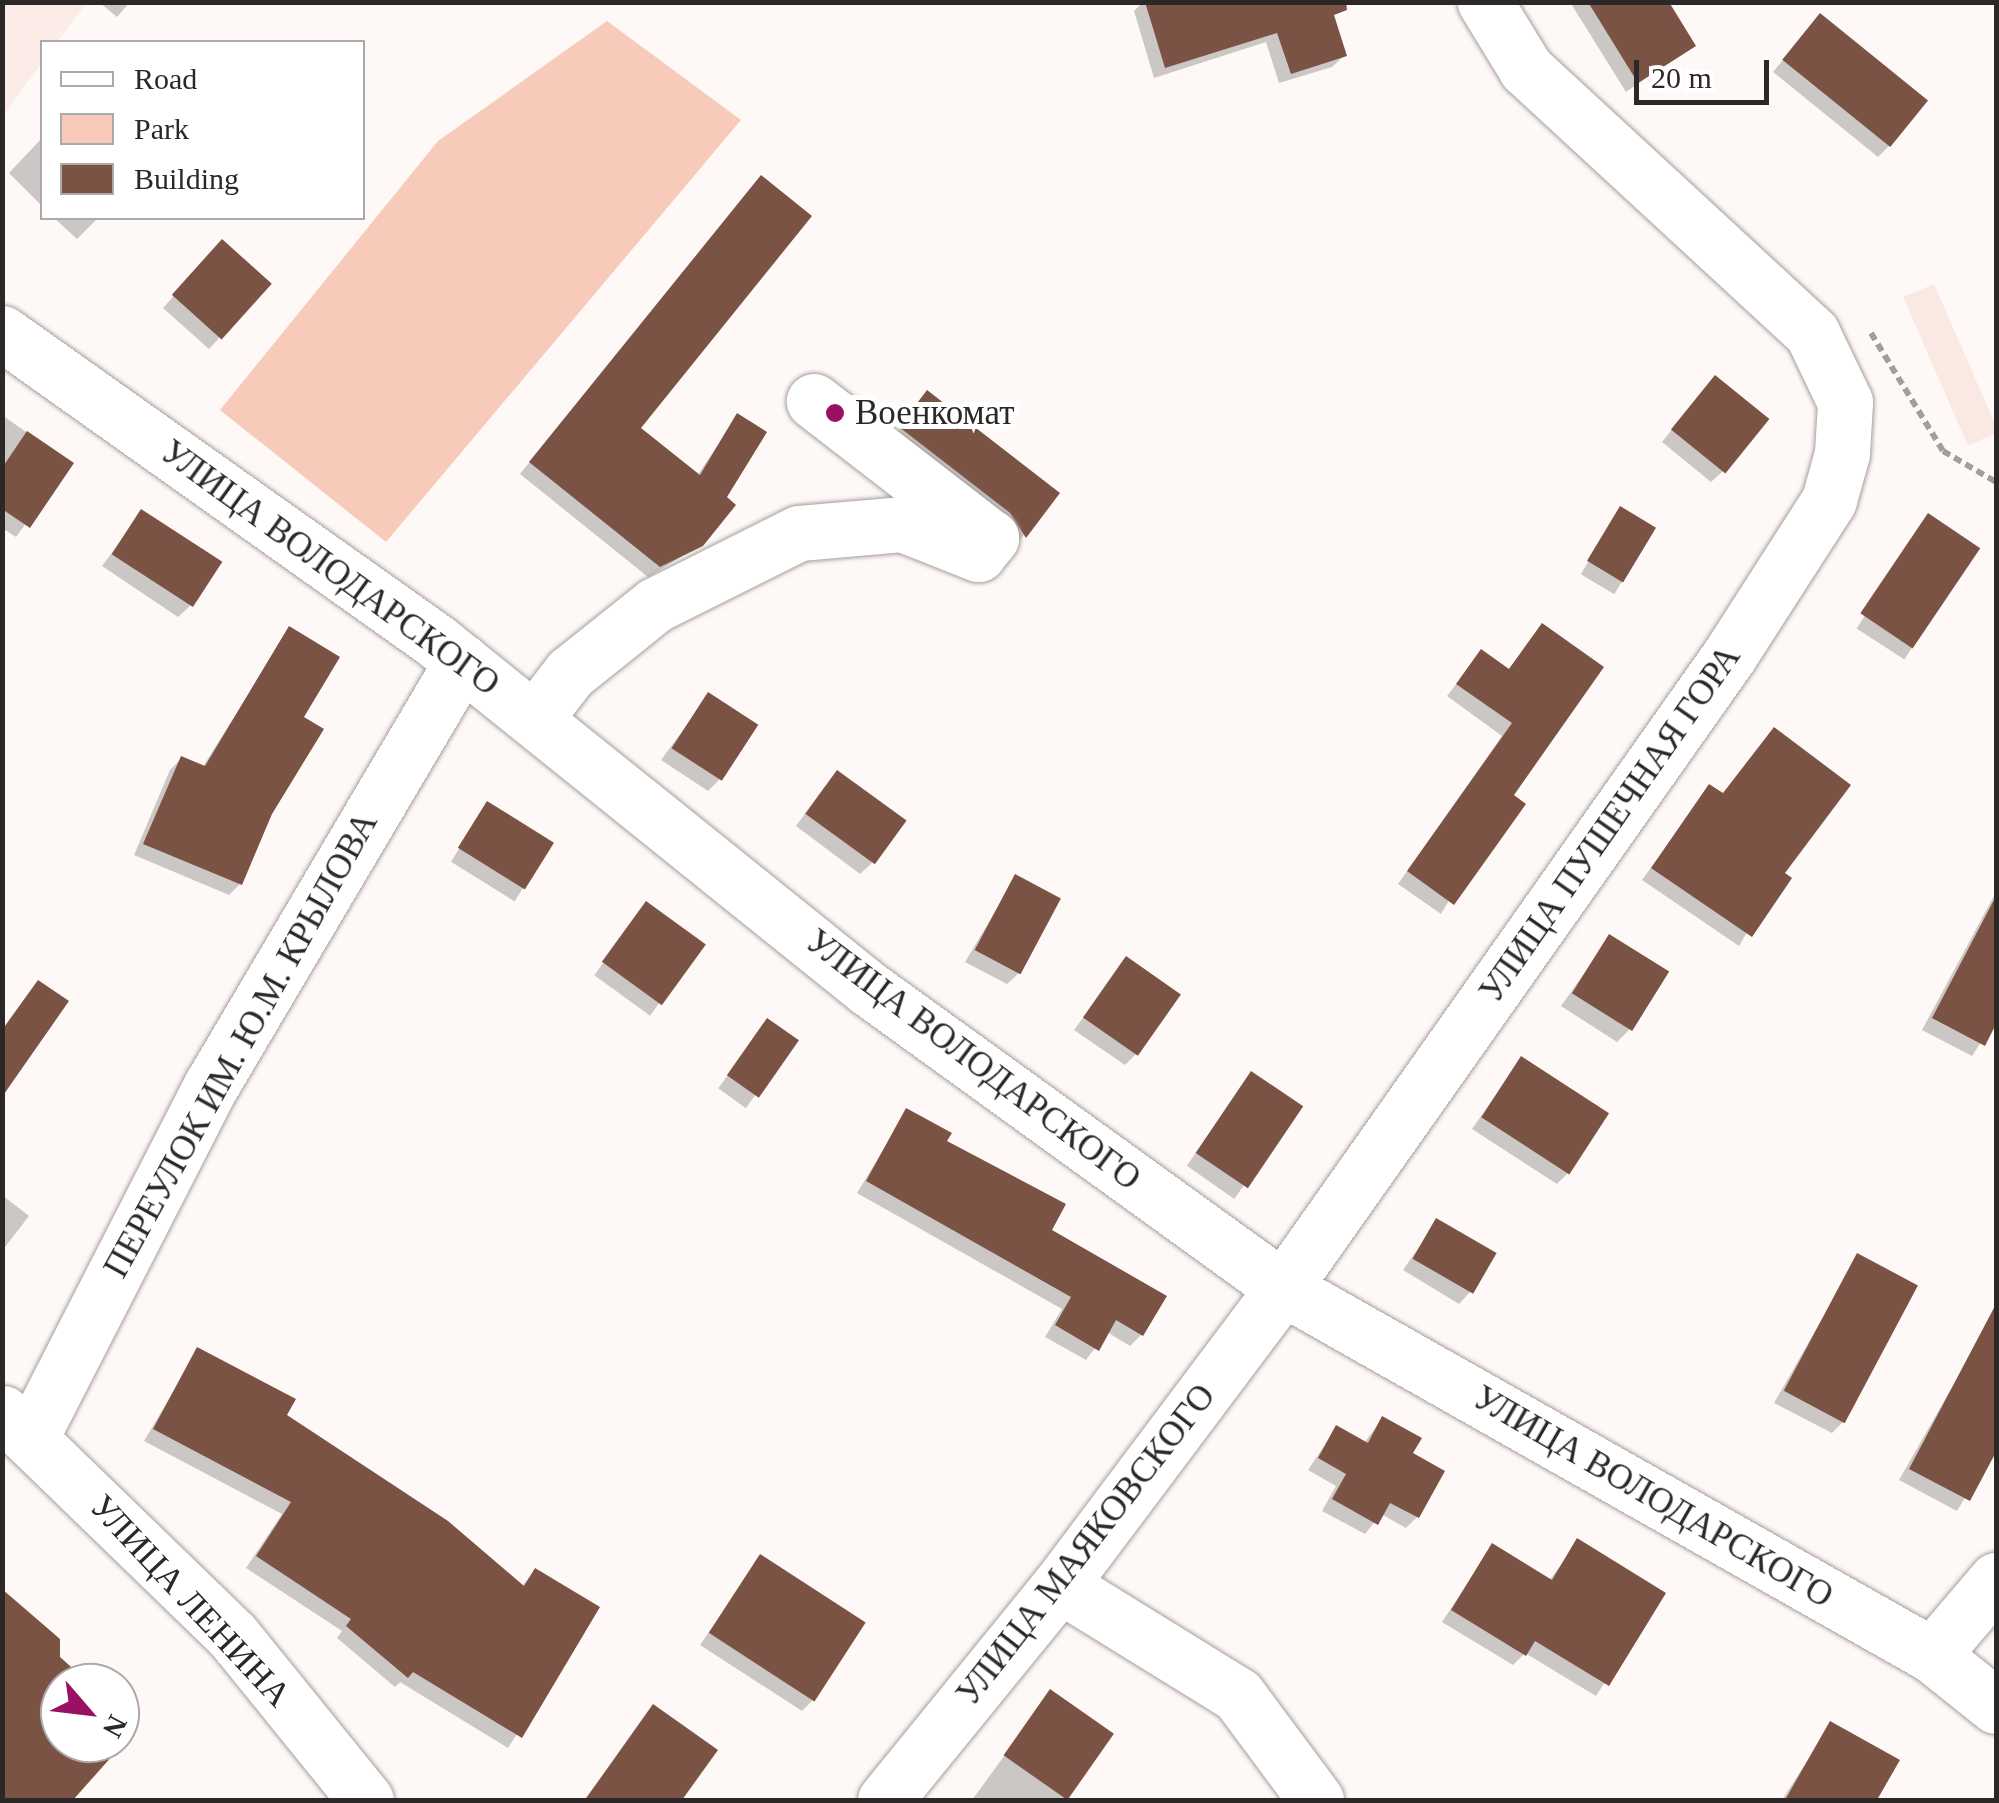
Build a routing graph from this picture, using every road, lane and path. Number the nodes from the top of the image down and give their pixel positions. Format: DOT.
graph roads {
  1 [pos="1485,2"];
  2 [pos="2,333"];
  3 [pos="1812,333"];
  4 [pos="814,401"];
  5 [pos="1996,482"];
  6 [pos="462,661"];
  7 [pos="536,717"];
  8 [pos="1283,1288"];
  9 [pos="17,1424"];
  10 [pos="1996,1580"];
  11 [pos="1060,1585"];
  12 [pos="1932,1655"];
  13 [pos="1996,1706"];
  14 [pos="366,1800"];
  15 [pos="885,1800"];
  16 [pos="1316,1800"];
  1 -- 3 [label="street"];
  2 -- 6 [label="street, УЛИЦА ВОЛОДАРСКОГО"];
  3 -- 5 [label="path"];
  3 -- 8 [label="street, УЛИЦА ПУШЕЧНАЯ ГОРА"];
  4 -- 7 [label="street"];
  6 -- 7 [label="street, УЛИЦА ВОЛОДАРСКОГО"];
  6 -- 9 [label="street, ПЕРЕУЛОК ИМ. Ю.М. КРЫЛОВА"];
  7 -- 8 [label="street, УЛИЦА ВОЛОДАРСКОГО"];
  8 -- 11 [label="street, УЛИЦА МАЯКОВСКОГО"];
  8 -- 12 [label="street, УЛИЦА ВОЛОДАРСКОГО"];
  9 -- 14 [label="street, УЛИЦА ЛЕНИНА"];
  10 -- 12 [label="street"];
  11 -- 15 [label="street, УЛИЦА МАЯКОВСКОГО"];
  11 -- 16 [label="street"];
  12 -- 13 [label="street, УЛИЦА ВОЛОДАРСКОГО"];
}
